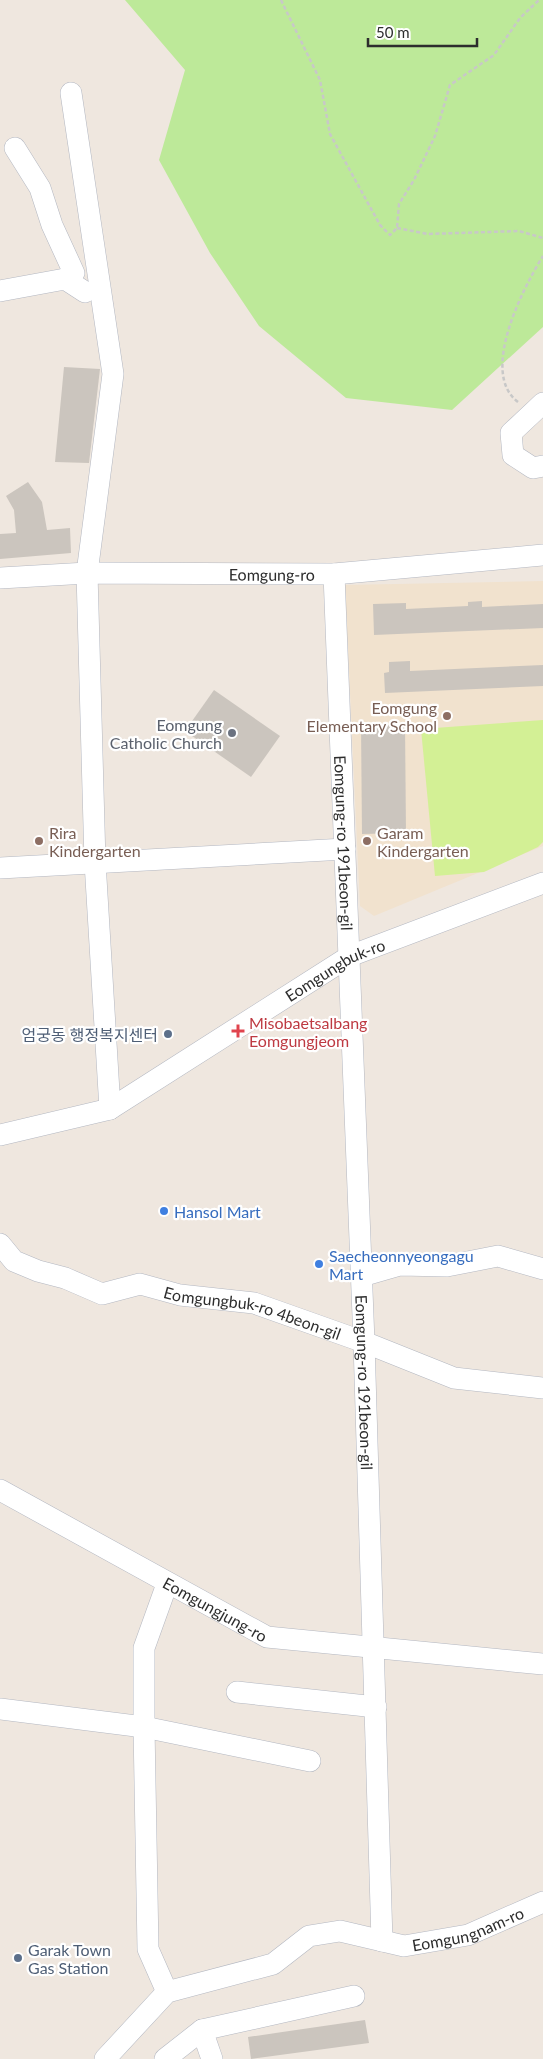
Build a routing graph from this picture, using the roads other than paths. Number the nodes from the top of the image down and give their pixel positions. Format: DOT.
graph roads {
  1 [pos="71,93"];
  2 [pos="15,148"];
  3 [pos="65,279"];
  4 [pos="0,291"];
  5 [pos="84,292"];
  6 [pos="533,403"];
  7 [pos="543,466"];
  8 [pos="543,555"];
  9 [pos="87,573"];
  10 [pos="334,574"];
  11 [pos="0,578"];
  12 [pos="345,848"];
  13 [pos="95,862"];
  14 [pos="0,868"];
  15 [pos="543,882"];
  16 [pos="350,956"];
  17 [pos="110,1109"];
  18 [pos="0,1135"];
  19 [pos="0,1244"];
  20 [pos="543,1269"];
  21 [pos="362,1276"];
  22 [pos="364,1342"];
  23 [pos="543,1388"];
  24 [pos="0,1490"];
  25 [pos="167,1584"];
  26 [pos="375,1650"];
  27 [pos="543,1664"];
  28 [pos="237,1692"];
  29 [pos="376,1706"];
  30 [pos="0,1709"];
  31 [pos="144,1727"];
  32 [pos="310,1761"];
  33 [pos="543,1902"];
  34 [pos="382,1941"];
  35 [pos="167,1992"];
  36 [pos="354,1996"];
  37 [pos="202,2030"];
  38 [pos="105,2059"];
  39 [pos="165,2059"];
  40 [pos="212,2059"];
  1 -- 9 [label="street"];
  2 -- 3 [label="street"];
  3 -- 4 [label="street"];
  3 -- 5 [label="street"];
  6 -- 7 [label="street"];
  8 -- 10 [label="street, Eomgung-ro"];
  9 -- 10 [label="street, Eomgung-ro"];
  9 -- 11 [label="street, Eomgung-ro"];
  9 -- 13 [label="street"];
  10 -- 12 [label="street, Eomgung-ro 191beon-gil"];
  12 -- 13 [label="street"];
  12 -- 16 [label="street, Eomgung-ro 191beon-gil"];
  13 -- 14 [label="street"];
  13 -- 17 [label="street"];
  15 -- 16 [label="street, Eomgungbuk-ro"];
  16 -- 17 [label="street, Eomgungbuk-ro"];
  16 -- 21 [label="street, Eomgung-ro 191beon-gil"];
  17 -- 18 [label="street, Eomgungbuk-ro"];
  19 -- 22 [label="street, Eomgungbuk-ro 4beon-gil"];
  20 -- 21 [label="street"];
  21 -- 22 [label="street, Eomgung-ro 191beon-gil"];
  22 -- 23 [label="street, Eomgungbuk-ro 4beon-gil"];
  22 -- 26 [label="street, Eomgung-ro 191beon-gil"];
  24 -- 25 [label="street, Eomgungjung-ro"];
  25 -- 26 [label="street, Eomgungjung-ro"];
  25 -- 31 [label="street"];
  26 -- 27 [label="street, Eomgungjung-ro"];
  26 -- 29 [label="street, Eomgung-ro 191beon-gil"];
  28 -- 29 [label="street"];
  29 -- 34 [label="street, Eomgung-ro 191beon-gil"];
  30 -- 31 [label="street"];
  31 -- 32 [label="street"];
  31 -- 35 [label="street"];
  33 -- 34 [label="street, Eomgungnam-ro"];
  34 -- 35 [label="street, Eomgungnam-ro"];
  35 -- 38 [label="street"];
  36 -- 37 [label="street"];
  37 -- 39 [label="street"];
  37 -- 40 [label="street"];
}
